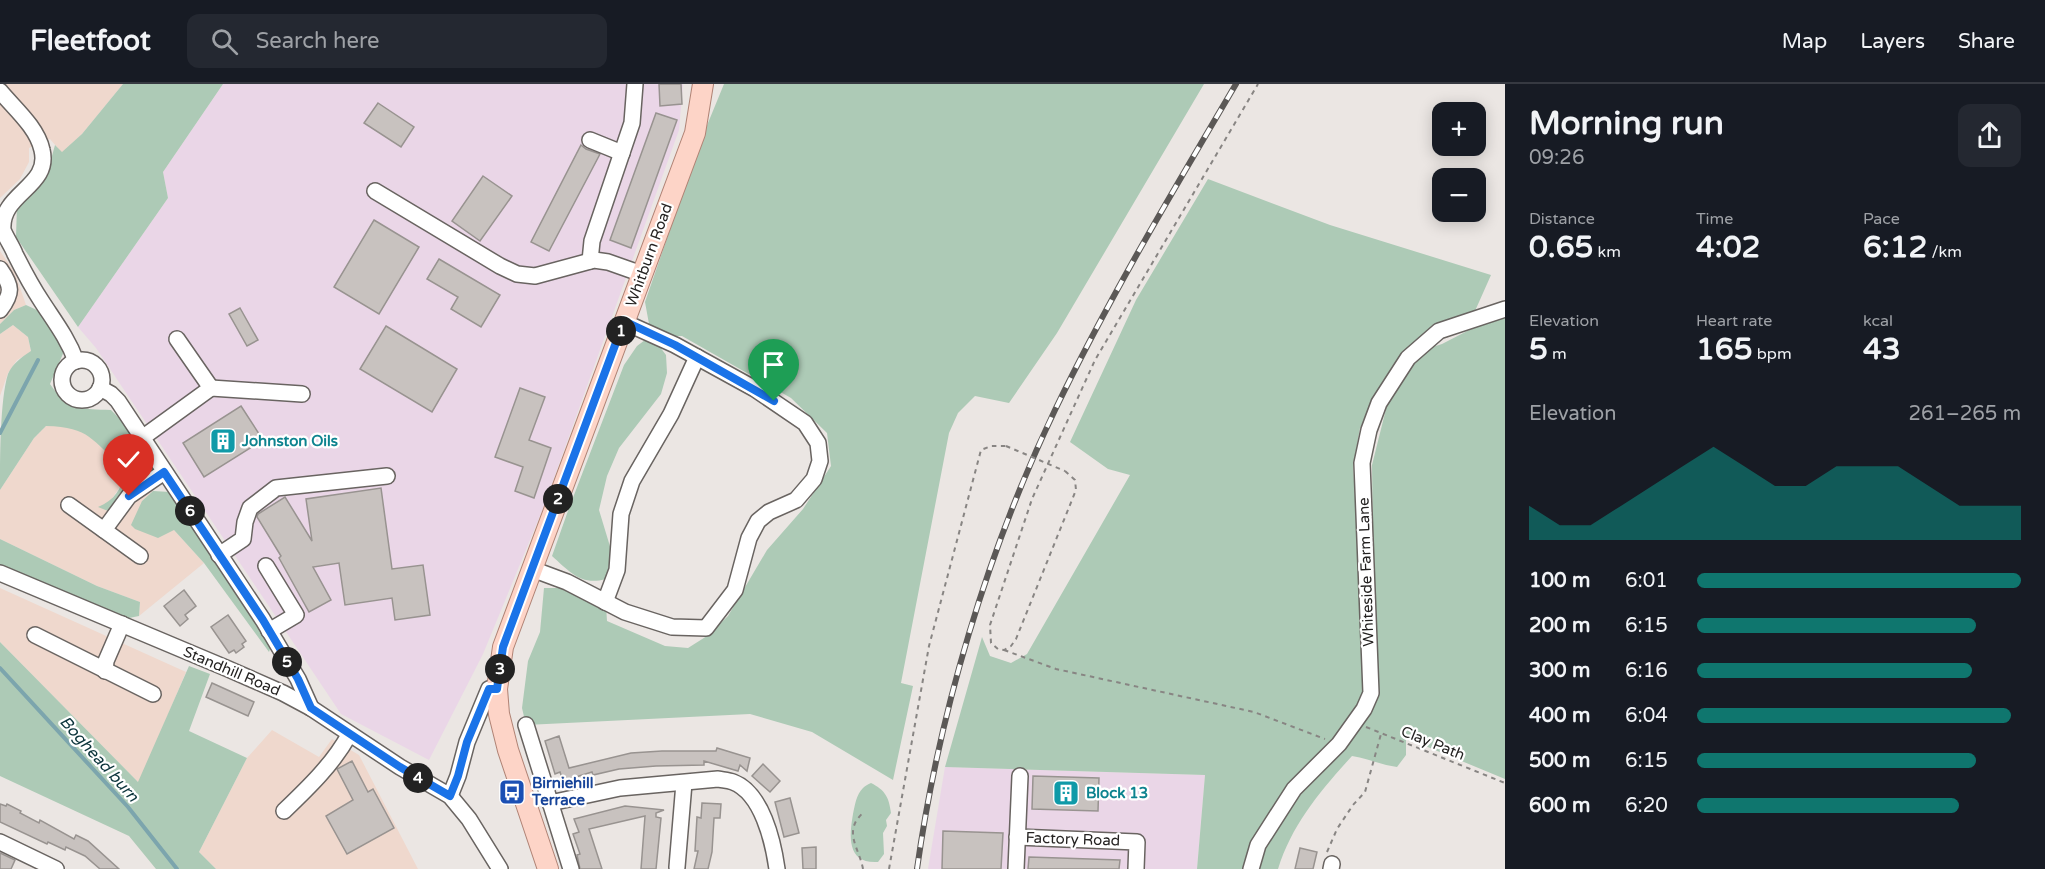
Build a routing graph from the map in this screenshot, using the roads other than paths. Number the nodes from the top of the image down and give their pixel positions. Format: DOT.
graph roads {
  1 [pos="634,84"];
  2 [pos="704,84"];
  3 [pos="0,91"];
  4 [pos="591,140"];
  5 [pos="622,153"];
  6 [pos="375,191"];
  7 [pos="590,261"];
  8 [pos="0,269"];
  9 [pos="642,274"];
  10 [pos="35,290"];
  11 [pos="10,295"];
  12 [pos="1505,309"];
  13 [pos="0,310"];
  14 [pos="624,321"];
  15 [pos="177,339"];
  16 [pos="697,357"];
  17 [pos="76,361"];
  18 [pos="100,388"];
  19 [pos="211,388"];
  20 [pos="302,394"];
  21 [pos="142,438"];
  22 [pos="164,472"];
  23 [pos="387,476"];
  24 [pos="69,505"];
  25 [pos="104,530"];
  26 [pos="219,555"];
  27 [pos="140,556"];
  28 [pos="266,566"];
  29 [pos="532,569"];
  30 [pos="0,573"];
  31 [pos="605,602"];
  32 [pos="122,624"];
  33 [pos="270,631"];
  34 [pos="35,635"];
  35 [pos="105,671"];
  36 [pos="497,689"];
  37 [pos="153,694"];
  38 [pos="311,708"];
  39 [pos="526,725"];
  40 [pos="349,735"];
  41 [pos="1020,776"];
  42 [pos="684,783"];
  43 [pos="450,796"];
  44 [pos="550,803"];
  45 [pos="284,811"];
  46 [pos="1017,837"];
  47 [pos="0,842"];
  48 [pos="677,867"];
  49 [pos="56,869"];
  50 [pos="500,869"];
  51 [pos="548,869"];
  52 [pos="571,869"];
  53 [pos="777,869"];
  54 [pos="1016,869"];
  55 [pos="1136,869"];
  56 [pos="1251,869"];
  1 -- 5 [label="street"];
  2 -- 9 [label="main road, Whitburn Road"];
  3 -- 10 [label="street"];
  4 -- 5 [label="street"];
  5 -- 7 [label="street"];
  6 -- 7 [label="street"];
  7 -- 9 [label="street"];
  8 -- 11 [label="street"];
  9 -- 14 [label="main road, Whitburn Road"];
  10 -- 11 [label="street"];
  10 -- 17 [label="street"];
  11 -- 13 [label="street"];
  12 -- 56 [label="street, Whiteside Farm Lane"];
  14 -- 16 [label="street"];
  14 -- 29 [label="main road, Whitburn Road"];
  15 -- 19 [label="street"];
  16 -- 31 [label="street"];
  16 -- 31 [label="street"];
  17 -- 18 [label="street"];
  17 -- 18 [label="street"];
  18 -- 21 [label="street"];
  19 -- 20 [label="street"];
  19 -- 21 [label="street"];
  21 -- 22 [label="street"];
  22 -- 25 [label="street"];
  22 -- 26 [label="street"];
  23 -- 26 [label="street"];
  24 -- 25 [label="street"];
  25 -- 27 [label="street"];
  26 -- 33 [label="street"];
  28 -- 33 [label="street"];
  29 -- 31 [label="street"];
  29 -- 36 [label="main road, Whitburn Road"];
  30 -- 32 [label="street, Standhill Road"];
  32 -- 35 [label="street"];
  32 -- 38 [label="street, Standhill Road"];
  33 -- 38 [label="street"];
  34 -- 35 [label="street"];
  35 -- 37 [label="street"];
  36 -- 43 [label="street"];
  36 -- 51 [label="main road, Whitburn Road"];
  38 -- 40 [label="street, Standhill Road"];
  39 -- 44 [label="street"];
  40 -- 43 [label="street, Standhill Road"];
  40 -- 45 [label="street"];
  41 -- 46 [label="street, Factory Road"];
  42 -- 44 [label="street"];
  42 -- 48 [label="street"];
  42 -- 53 [label="street"];
  43 -- 50 [label="street, Standhill Road"];
  44 -- 52 [label="street"];
  46 -- 54 [label="street, Factory Road"];
  46 -- 55 [label="street, Factory Road"];
  47 -- 49 [label="street"];
}
